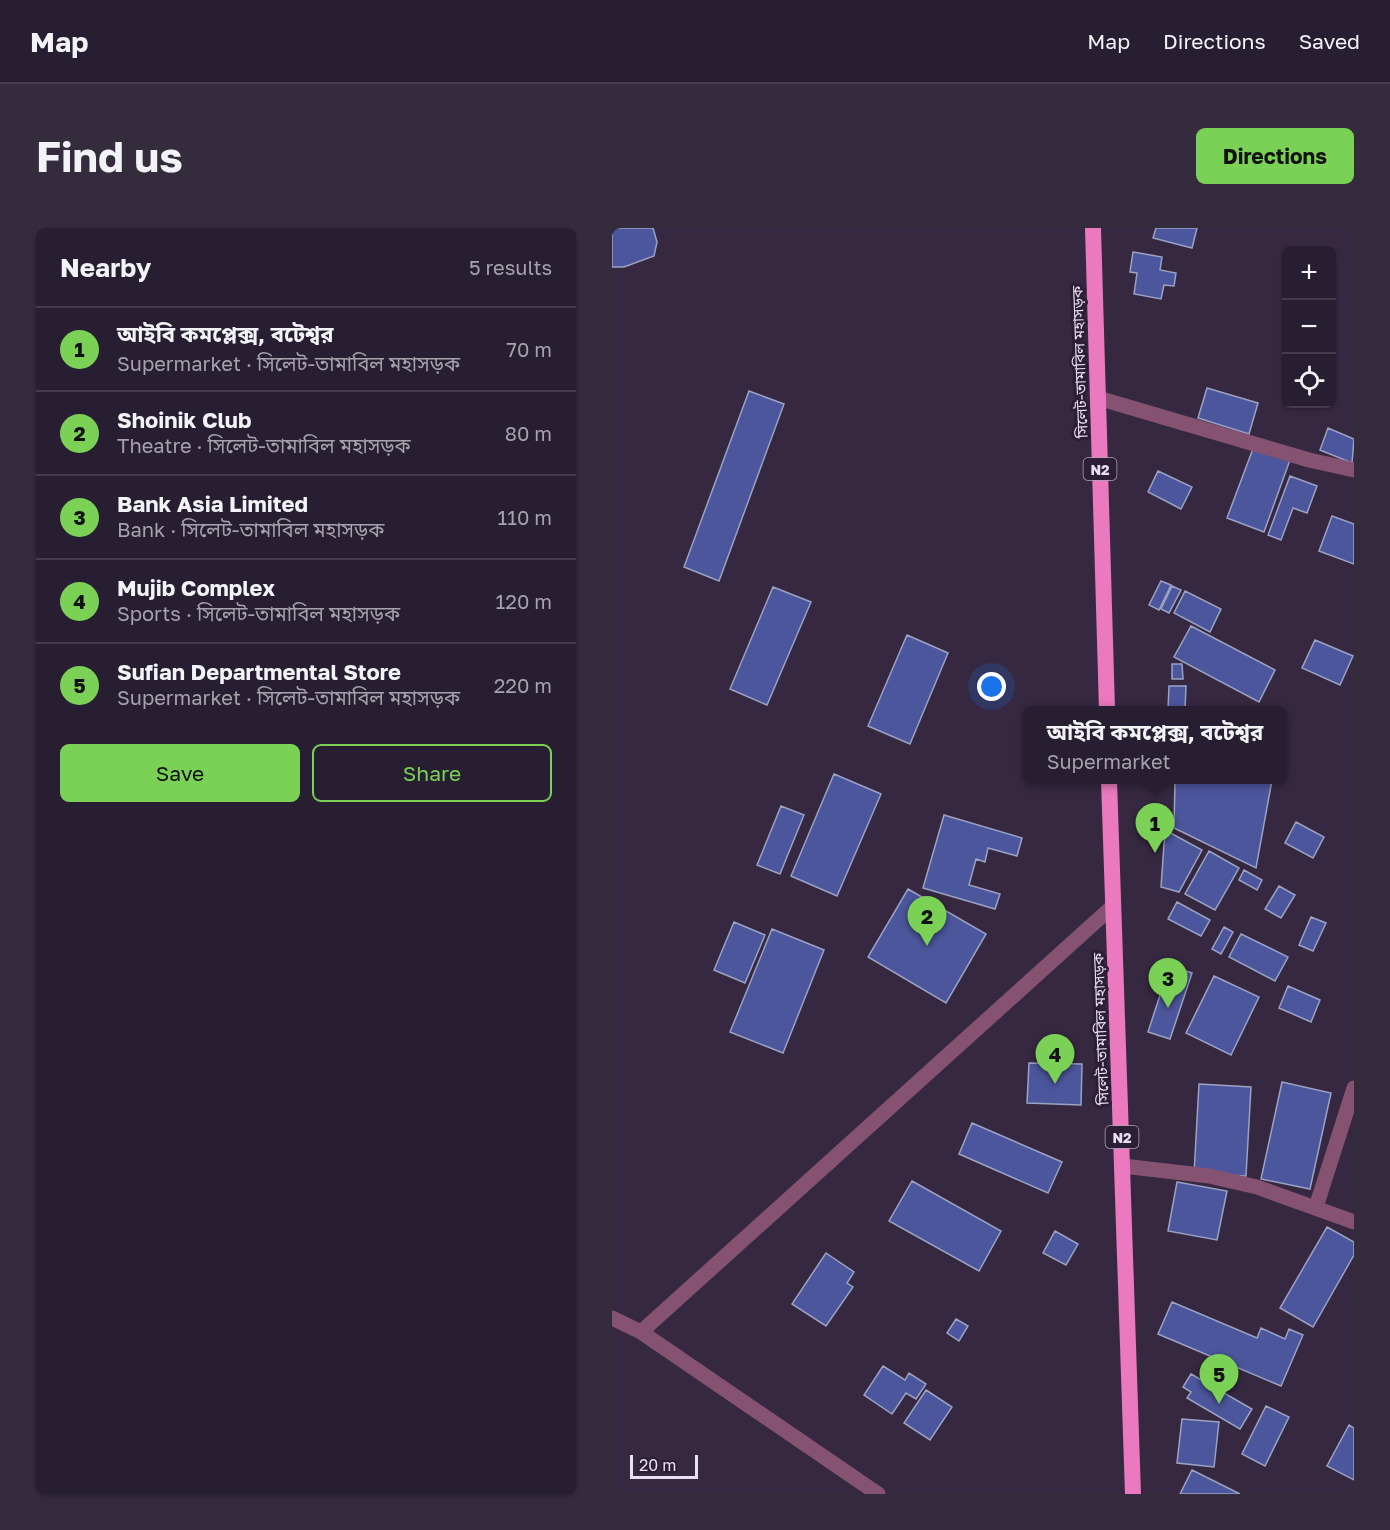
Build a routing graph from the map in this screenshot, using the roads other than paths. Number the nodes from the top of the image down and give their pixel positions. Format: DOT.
graph roads {
  1 [pos="1093,228"];
  2 [pos="1098,398"];
  3 [pos="1354,470"];
  4 [pos="1107,706"];
  5 [pos="1109,784"];
  6 [pos="1113,906"];
  7 [pos="1354,1088"];
  8 [pos="1123,1166"];
  9 [pos="1316,1207"];
  10 [pos="1354,1222"];
  11 [pos="612,1318"];
  12 [pos="641,1332"];
  13 [pos="878,1494"];
  14 [pos="1133,1494"];
  1 -- 2 [label="highway, সিলেট-তামাবিল মহাসড়ক / N2"];
  2 -- 3 [label="street"];
  2 -- 4 [label="highway, সিলেট-তামাবিল মহাসড়ক / N2"];
  5 -- 6 [label="highway, সিলেট-তামাবিল মহাসড়ক / N2"];
  6 -- 8 [label="highway, সিলেট-তামাবিল মহাসড়ক / N2"];
  6 -- 12 [label="street"];
  7 -- 9 [label="street"];
  8 -- 9 [label="street"];
  8 -- 14 [label="highway, সিলেট-তামাবিল মহাসড়ক / N2"];
  9 -- 10 [label="street"];
  11 -- 12 [label="street"];
  12 -- 13 [label="street"];
}
